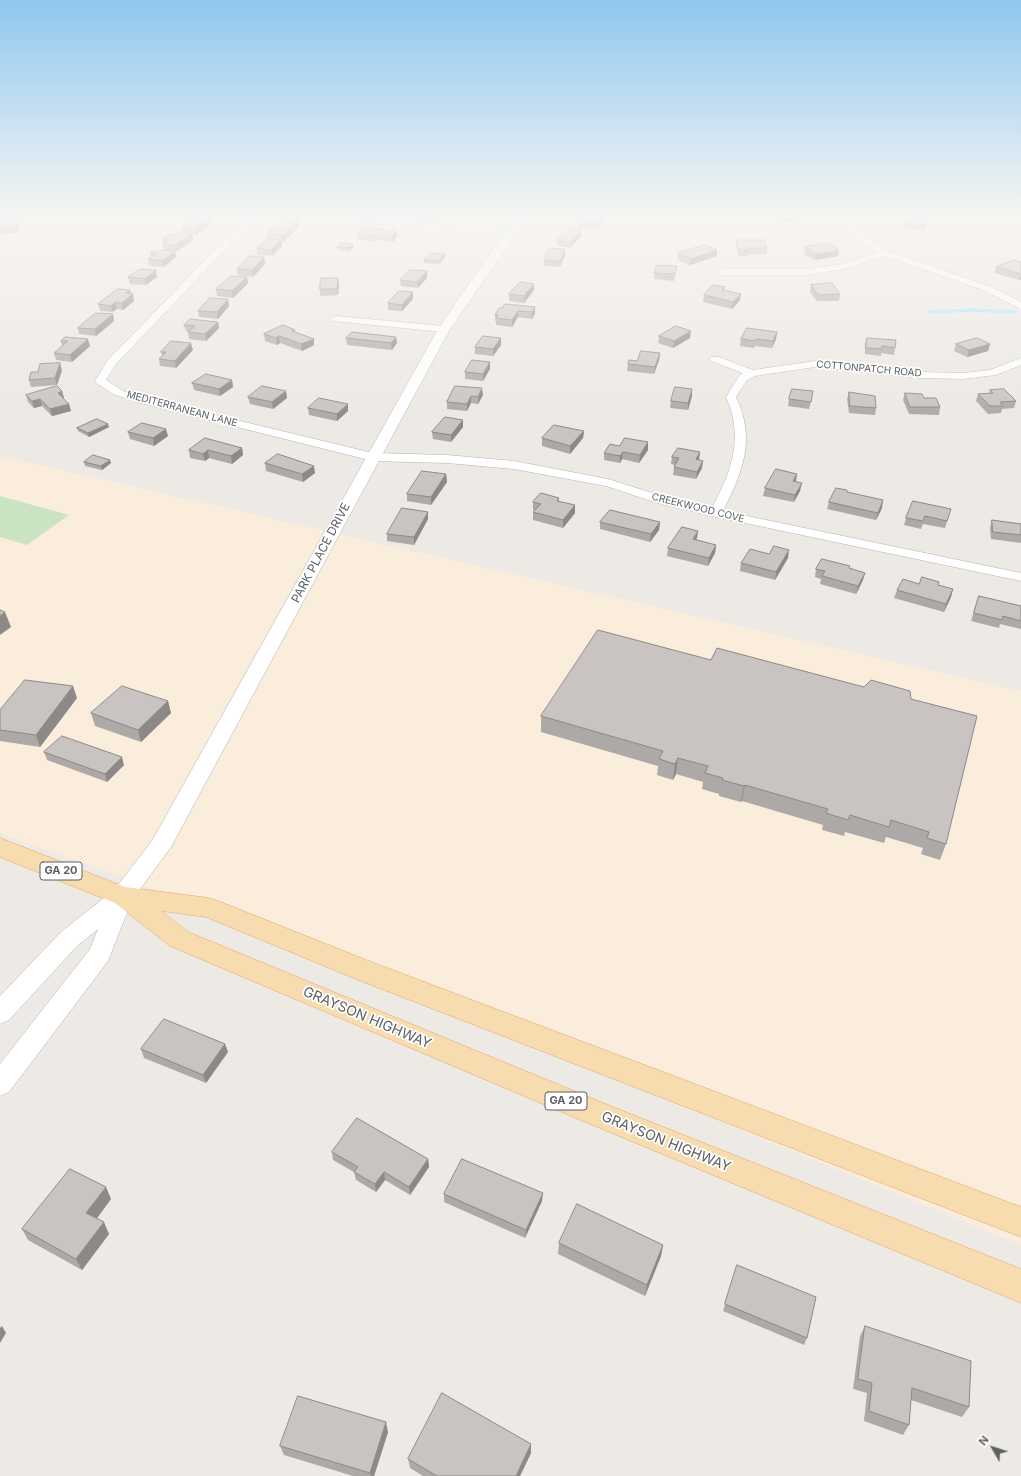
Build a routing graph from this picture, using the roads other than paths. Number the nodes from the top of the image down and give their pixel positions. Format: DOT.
graph roads {
  1 [pos="188,283"];
  2 [pos="475,283"];
  3 [pos="971,283"];
  4 [pos="1021,306"];
  5 [pos="336,319"];
  6 [pos="444,329"];
  7 [pos="715,359"];
  8 [pos="1021,361"];
  9 [pos="752,373"];
  10 [pos="373,457"];
  11 [pos="716,513"];
  12 [pos="1021,577"];
  13 [pos="0,847"];
  14 [pos="122,896"];
  15 [pos="0,1013"];
  16 [pos="0,1084"];
  17 [pos="1021,1222"];
  18 [pos="1021,1286"];
  1 -- 10 [label="street, MEDITERRANEAN LANE"];
  2 -- 6 [label="street, PARK PLACE DRIVE"];
  3 -- 4 [label="street"];
  5 -- 6 [label="street"];
  6 -- 10 [label="street, PARK PLACE DRIVE"];
  7 -- 9 [label="street"];
  8 -- 9 [label="street, COTTONPATCH ROAD"];
  9 -- 11 [label="street"];
  10 -- 11 [label="street, CREEKWOOD COVE"];
  10 -- 14 [label="street, PARK PLACE DRIVE"];
  11 -- 12 [label="street, CREEKWOOD COVE"];
  13 -- 14 [label="main road, GRAYSON HIGHWAY / GA 20"];
  14 -- 15 [label="street"];
  14 -- 16 [label="street"];
  14 -- 17 [label="main road, GRAYSON HIGHWAY / GA 20"];
  14 -- 18 [label="main road, GRAYSON HIGHWAY / GA 20"];
}
